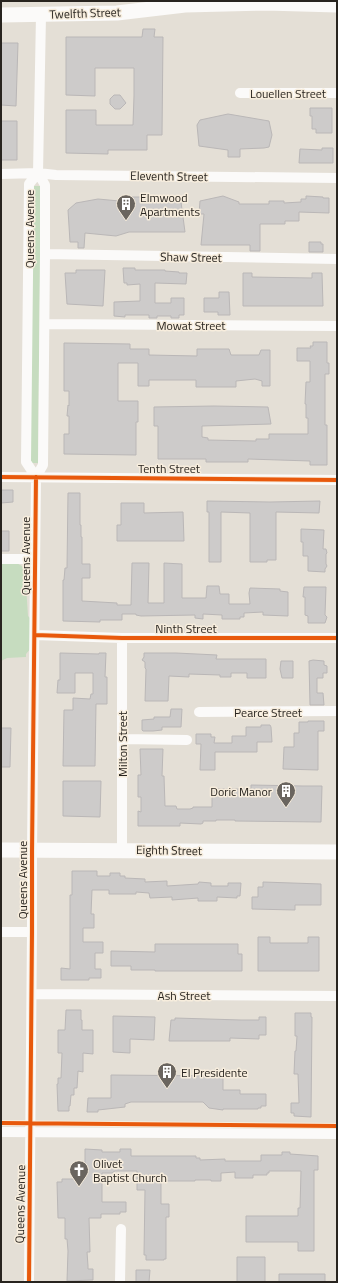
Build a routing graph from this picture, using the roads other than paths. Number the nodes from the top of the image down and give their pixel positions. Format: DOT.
graph roads {
  1 [pos="337,5"];
  2 [pos="1,15"];
  3 [pos="41,15"];
  4 [pos="240,93"];
  5 [pos="337,93"];
  6 [pos="38,173"];
  7 [pos="1,174"];
  8 [pos="337,178"];
  9 [pos="46,254"];
  10 [pos="337,259"];
  11 [pos="44,324"];
  12 [pos="337,326"];
  13 [pos="1,477"];
  14 [pos="36,477"];
  15 [pos="337,480"];
  16 [pos="1,559"];
  17 [pos="35,559"];
  18 [pos="35,635"];
  19 [pos="122,638"];
  20 [pos="337,638"];
  21 [pos="337,711"];
  22 [pos="199,712"];
  23 [pos="122,740"];
  24 [pos="187,740"];
  25 [pos="1,850"];
  26 [pos="122,850"];
  27 [pos="32,851"];
  28 [pos="337,852"];
  29 [pos="1,932"];
  30 [pos="32,932"];
  31 [pos="32,994"];
  32 [pos="337,996"];
  33 [pos="1,1132"];
  34 [pos="30,1132"];
  35 [pos="337,1134"];
  36 [pos="121,1229"];
  37 [pos="29,1282"];
  38 [pos="120,1282"];
  1 -- 3 [label="street, Twelfth Street"];
  2 -- 3 [label="street, Twelfth Street"];
  3 -- 6 [label="street, Queens Avenue"];
  4 -- 5 [label="street, Louellen Street"];
  6 -- 7 [label="street, Eleventh Street"];
  6 -- 8 [label="street, Eleventh Street"];
  6 -- 9 [label="street, Queens Avenue"];
  6 -- 14 [label="street, Queens Avenue"];
  9 -- 10 [label="street, Shaw Street"];
  9 -- 11 [label="street, Queens Avenue"];
  11 -- 12 [label="street, Mowat Street"];
  11 -- 14 [label="street, Queens Avenue"];
  13 -- 14 [label="street, Tenth Street"];
  14 -- 15 [label="street, Tenth Street"];
  14 -- 17 [label="street, Queens Avenue"];
  16 -- 17 [label="street"];
  17 -- 18 [label="street, Queens Avenue"];
  18 -- 19 [label="street, Ninth Street"];
  18 -- 27 [label="street, Queens Avenue"];
  19 -- 20 [label="street, Ninth Street"];
  19 -- 23 [label="street, Milton Street"];
  21 -- 22 [label="street, Pearce Street"];
  23 -- 24 [label="street"];
  23 -- 26 [label="street, Milton Street"];
  25 -- 27 [label="street, Eighth Street"];
  26 -- 27 [label="street, Eighth Street"];
  26 -- 28 [label="street, Eighth Street"];
  27 -- 30 [label="street, Queens Avenue"];
  29 -- 30 [label="street"];
  30 -- 31 [label="street, Queens Avenue"];
  31 -- 32 [label="street, Ash Street"];
  31 -- 34 [label="street, Queens Avenue"];
  33 -- 34 [label="street"];
  34 -- 35 [label="street"];
  34 -- 37 [label="street, Queens Avenue"];
  36 -- 38 [label="street"];
}
